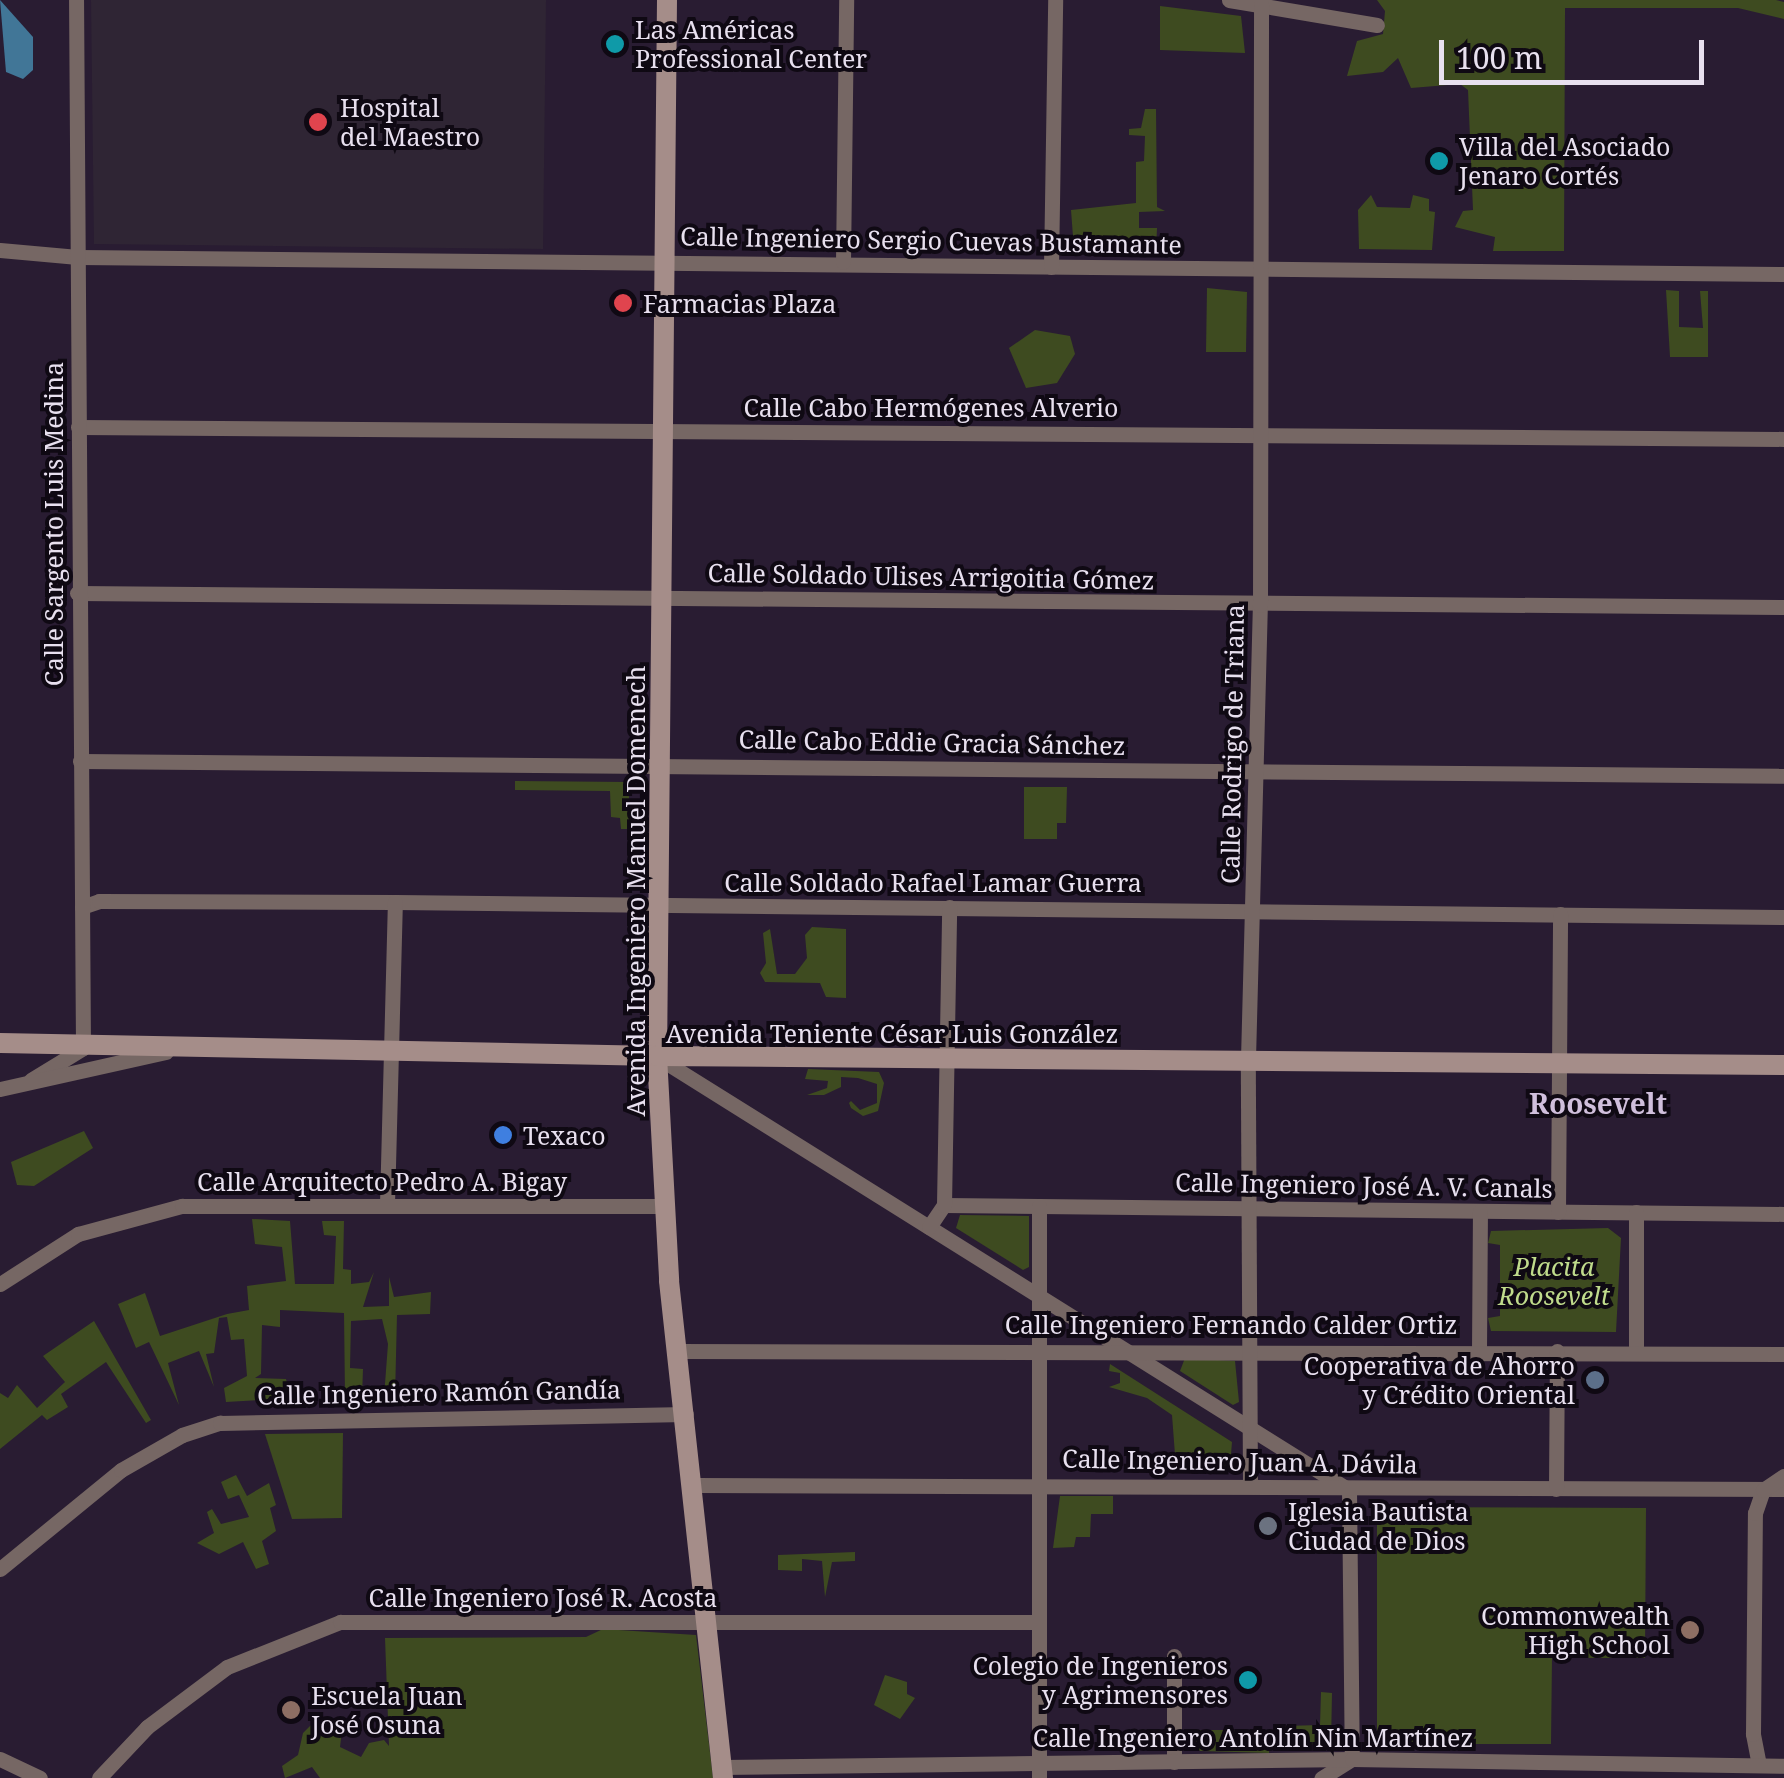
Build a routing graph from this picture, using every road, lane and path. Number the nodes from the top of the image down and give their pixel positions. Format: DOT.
graph roads {
  1 [pos="76,0"];
  2 [pos="667,0"];
  3 [pos="846,0"];
  4 [pos="1055,0"];
  5 [pos="1229,0"];
  6 [pos="1261,4"];
  7 [pos="1377,25"];
  8 [pos="0,250"];
  9 [pos="78,258"];
  10 [pos="663,262"];
  11 [pos="843,262"];
  12 [pos="1051,267"];
  13 [pos="1262,268"];
  14 [pos="1784,274"];
  15 [pos="78,427"];
  16 [pos="662,430"];
  17 [pos="1260,434"];
  18 [pos="1784,439"];
  19 [pos="77,593"];
  20 [pos="660,598"];
  21 [pos="1260,605"];
  22 [pos="1784,607"];
  23 [pos="80,761"];
  24 [pos="660,764"];
  25 [pos="1257,772"];
  26 [pos="1784,776"];
  27 [pos="394,902"];
  28 [pos="82,906"];
  29 [pos="660,906"];
  30 [pos="949,907"];
  31 [pos="1255,910"];
  32 [pos="1560,914"];
  33 [pos="1784,917"];
  34 [pos="0,1043"];
  35 [pos="84,1048"];
  36 [pos="175,1050"];
  37 [pos="392,1052"];
  38 [pos="657,1056"];
  39 [pos="945,1059"];
  40 [pos="1248,1059"];
  41 [pos="1559,1064"];
  42 [pos="1784,1065"];
  43 [pos="31,1080"];
  44 [pos="0,1089"];
  45 [pos="388,1204"];
  46 [pos="944,1204"];
  47 [pos="664,1206"];
  48 [pos="1039,1206"];
  49 [pos="1247,1209"];
  50 [pos="1480,1211"];
  51 [pos="1558,1212"];
  52 [pos="1636,1212"];
  53 [pos="1784,1214"];
  54 [pos="929,1228"];
  55 [pos="0,1284"];
  56 [pos="1037,1297"];
  57 [pos="1036,1348"];
  58 [pos="1116,1348"];
  59 [pos="679,1350"];
  60 [pos="1246,1350"];
  61 [pos="1479,1350"];
  62 [pos="1557,1352"];
  63 [pos="1636,1352"];
  64 [pos="1784,1354"];
  65 [pos="686,1414"];
  66 [pos="1250,1434"];
  67 [pos="1784,1476"];
  68 [pos="1040,1482"];
  69 [pos="1250,1484"];
  70 [pos="696,1485"];
  71 [pos="1556,1489"];
  72 [pos="1348,1490"];
  73 [pos="1763,1490"];
  74 [pos="1784,1490"];
  75 [pos="0,1569"];
  76 [pos="710,1622"];
  77 [pos="1038,1622"];
  78 [pos="1174,1656"];
  79 [pos="0,1759"];
  80 [pos="1352,1759"];
  81 [pos="1174,1762"];
  82 [pos="1758,1765"];
  83 [pos="1784,1766"];
  84 [pos="1547,1770"];
  85 [pos="1039,1771"];
  86 [pos="722,1772"];
  87 [pos="40,1778"];
  88 [pos="99,1778"];
  89 [pos="1321,1778"];
  1 -- 9 [label="street, Calle Sargento Luis Medina"];
  2 -- 10 [label="street, Avenida Ingeniero Manuel Domenech"];
  3 -- 11 [label="street"];
  4 -- 12 [label="street"];
  5 -- 6 [label="street"];
  6 -- 7 [label="street"];
  6 -- 13 [label="street, Calle Rodrigo de Triana"];
  8 -- 9 [label="street, Calle Ingeniero Sergio Cuevas Bustamante"];
  9 -- 10 [label="street, Calle Ingeniero Sergio Cuevas Bustamante"];
  9 -- 15 [label="street, Calle Sargento Luis Medina"];
  10 -- 11 [label="street, Calle Ingeniero Sergio Cuevas Bustamante"];
  10 -- 16 [label="street, Avenida Ingeniero Manuel Domenech"];
  11 -- 12 [label="street, Calle Ingeniero Sergio Cuevas Bustamante"];
  12 -- 13 [label="street, Calle Ingeniero Sergio Cuevas Bustamante"];
  13 -- 14 [label="street, Calle Ingeniero Sergio Cuevas Bustamante"];
  13 -- 17 [label="street, Calle Rodrigo de Triana"];
  15 -- 16 [label="street, Calle Cabo Hermógenes Alverio"];
  15 -- 19 [label="street, Calle Sargento Luis Medina"];
  16 -- 17 [label="street, Calle Cabo Hermógenes Alverio"];
  16 -- 20 [label="street, Avenida Ingeniero Manuel Domenech"];
  17 -- 18 [label="street, Calle Cabo Hermógenes Alverio"];
  17 -- 21 [label="street, Calle Rodrigo de Triana"];
  19 -- 20 [label="street, Calle Soldado Ulises Arrigoitia Gómez"];
  19 -- 23 [label="street, Calle Sargento Luis Medina"];
  20 -- 21 [label="street, Calle Soldado Ulises Arrigoitia Gómez"];
  20 -- 24 [label="street, Avenida Ingeniero Manuel Domenech"];
  21 -- 22 [label="street, Calle Soldado Ulises Arrigoitia Gómez"];
  21 -- 25 [label="street, Calle Rodrigo de Triana"];
  23 -- 24 [label="street, Calle Cabo Eddie Gracia Sánchez"];
  23 -- 28 [label="street, Calle Sargento Luis Medina"];
  24 -- 25 [label="street, Calle Cabo Eddie Gracia Sánchez"];
  24 -- 29 [label="street, Avenida Ingeniero Manuel Domenech"];
  25 -- 26 [label="street, Calle Cabo Eddie Gracia Sánchez"];
  25 -- 31 [label="street, Calle Rodrigo de Triana"];
  27 -- 28 [label="street, Calle Soldado Rafael Lamar Guerra"];
  27 -- 29 [label="street, Calle Soldado Rafael Lamar Guerra"];
  27 -- 37 [label="street"];
  28 -- 35 [label="street, Calle Sargento Luis Medina"];
  29 -- 30 [label="street, Calle Soldado Rafael Lamar Guerra"];
  29 -- 38 [label="street, Avenida Ingeniero Manuel Domenech"];
  30 -- 31 [label="street, Calle Soldado Rafael Lamar Guerra"];
  30 -- 39 [label="street"];
  31 -- 32 [label="street, Calle Soldado Rafael Lamar Guerra"];
  31 -- 40 [label="street, Calle Rodrigo de Triana"];
  32 -- 33 [label="street, Calle Soldado Rafael Lamar Guerra"];
  32 -- 41 [label="street"];
  34 -- 35 [label="street, Avenida Teniente César Luis González"];
  35 -- 36 [label="street, Avenida Teniente César Luis González"];
  35 -- 43 [label="street"];
  36 -- 37 [label="street, Avenida Teniente César Luis González"];
  36 -- 43 [label="street"];
  37 -- 38 [label="street, Avenida Teniente César Luis González"];
  37 -- 45 [label="street"];
  38 -- 39 [label="street, Avenida Teniente César Luis González"];
  38 -- 47 [label="street, Avenida Ingeniero Manuel Domenech"];
  38 -- 54 [label="street"];
  39 -- 40 [label="street, Avenida Teniente César Luis González"];
  39 -- 46 [label="street"];
  40 -- 41 [label="street, Avenida Teniente César Luis González"];
  40 -- 49 [label="street, Calle Rodrigo de Triana"];
  41 -- 42 [label="street, Avenida Teniente César Luis González"];
  41 -- 51 [label="street"];
  43 -- 44 [label="street"];
  45 -- 47 [label="street, Calle Arquitecto Pedro A. Bigay"];
  45 -- 55 [label="street, Calle Arquitecto Pedro A. Bigay"];
  46 -- 48 [label="street, Calle Ingeniero José A. V. Canals"];
  46 -- 54 [label="street"];
  47 -- 59 [label="street, Avenida Ingeniero Manuel Domenech"];
  48 -- 49 [label="street, Calle Ingeniero José A. V. Canals"];
  48 -- 56 [label="street"];
  49 -- 50 [label="street, Calle Ingeniero José A. V. Canals"];
  49 -- 60 [label="street, Calle Rodrigo de Triana"];
  50 -- 51 [label="street, Calle Ingeniero José A. V. Canals"];
  50 -- 61 [label="street"];
  51 -- 52 [label="street, Calle Ingeniero José A. V. Canals"];
  52 -- 53 [label="street, Calle Ingeniero José A. V. Canals"];
  52 -- 63 [label="street"];
  54 -- 56 [label="street"];
  56 -- 57 [label="street"];
  56 -- 58 [label="street"];
  57 -- 58 [label="street, Calle Ingeniero Fernando Calder Ortiz"];
  57 -- 59 [label="street, Calle Ingeniero Fernando Calder Ortiz"];
  57 -- 68 [label="street"];
  58 -- 60 [label="street, Calle Ingeniero Fernando Calder Ortiz"];
  58 -- 66 [label="street"];
  59 -- 65 [label="street, Avenida Ingeniero Manuel Domenech"];
  60 -- 61 [label="street, Calle Ingeniero Fernando Calder Ortiz"];
  60 -- 66 [label="street, Calle Rodrigo de Triana"];
  61 -- 62 [label="street, Calle Ingeniero Fernando Calder Ortiz"];
  62 -- 63 [label="street, Calle Ingeniero Fernando Calder Ortiz"];
  62 -- 71 [label="street"];
  63 -- 64 [label="street, Calle Ingeniero Fernando Calder Ortiz"];
  65 -- 70 [label="street, Avenida Ingeniero Manuel Domenech"];
  65 -- 75 [label="street, Calle Ingeniero Ramón Gandía"];
  66 -- 69 [label="street, Calle Rodrigo de Triana"];
  66 -- 72 [label="street"];
  67 -- 73 [label="street"];
  68 -- 69 [label="street, Calle Ingeniero Juan A. Dávila"];
  68 -- 70 [label="street, Calle Ingeniero Juan A. Dávila"];
  68 -- 77 [label="street"];
  69 -- 72 [label="street, Calle Ingeniero Juan A. Dávila"];
  70 -- 76 [label="street, Avenida Ingeniero Manuel Domenech"];
  71 -- 72 [label="street, Calle Ingeniero Juan A. Dávila"];
  71 -- 73 [label="street, Calle Ingeniero Juan A. Dávila"];
  72 -- 80 [label="street"];
  73 -- 74 [label="street, Calle Ingeniero Juan A. Dávila"];
  73 -- 82 [label="street"];
  76 -- 77 [label="street, Calle Ingeniero José R. Acosta"];
  76 -- 86 [label="street, Avenida Ingeniero Manuel Domenech"];
  76 -- 88 [label="street, Calle Ingeniero José R. Acosta"];
  77 -- 85 [label="street"];
  78 -- 81 [label="street"];
  79 -- 87 [label="street"];
  80 -- 81 [label="street, Calle Ingeniero Antolín Nin Martínez"];
  80 -- 84 [label="street, Calle Ingeniero Antolín Nin Martínez"];
  80 -- 89 [label="street"];
  81 -- 85 [label="street, Calle Ingeniero Antolín Nin Martínez"];
  82 -- 83 [label="street, Calle Ingeniero Antolín Nin Martínez"];
  82 -- 84 [label="street, Calle Ingeniero Antolín Nin Martínez"];
  85 -- 86 [label="street, Calle Ingeniero Antolín Nin Martínez"];
}
